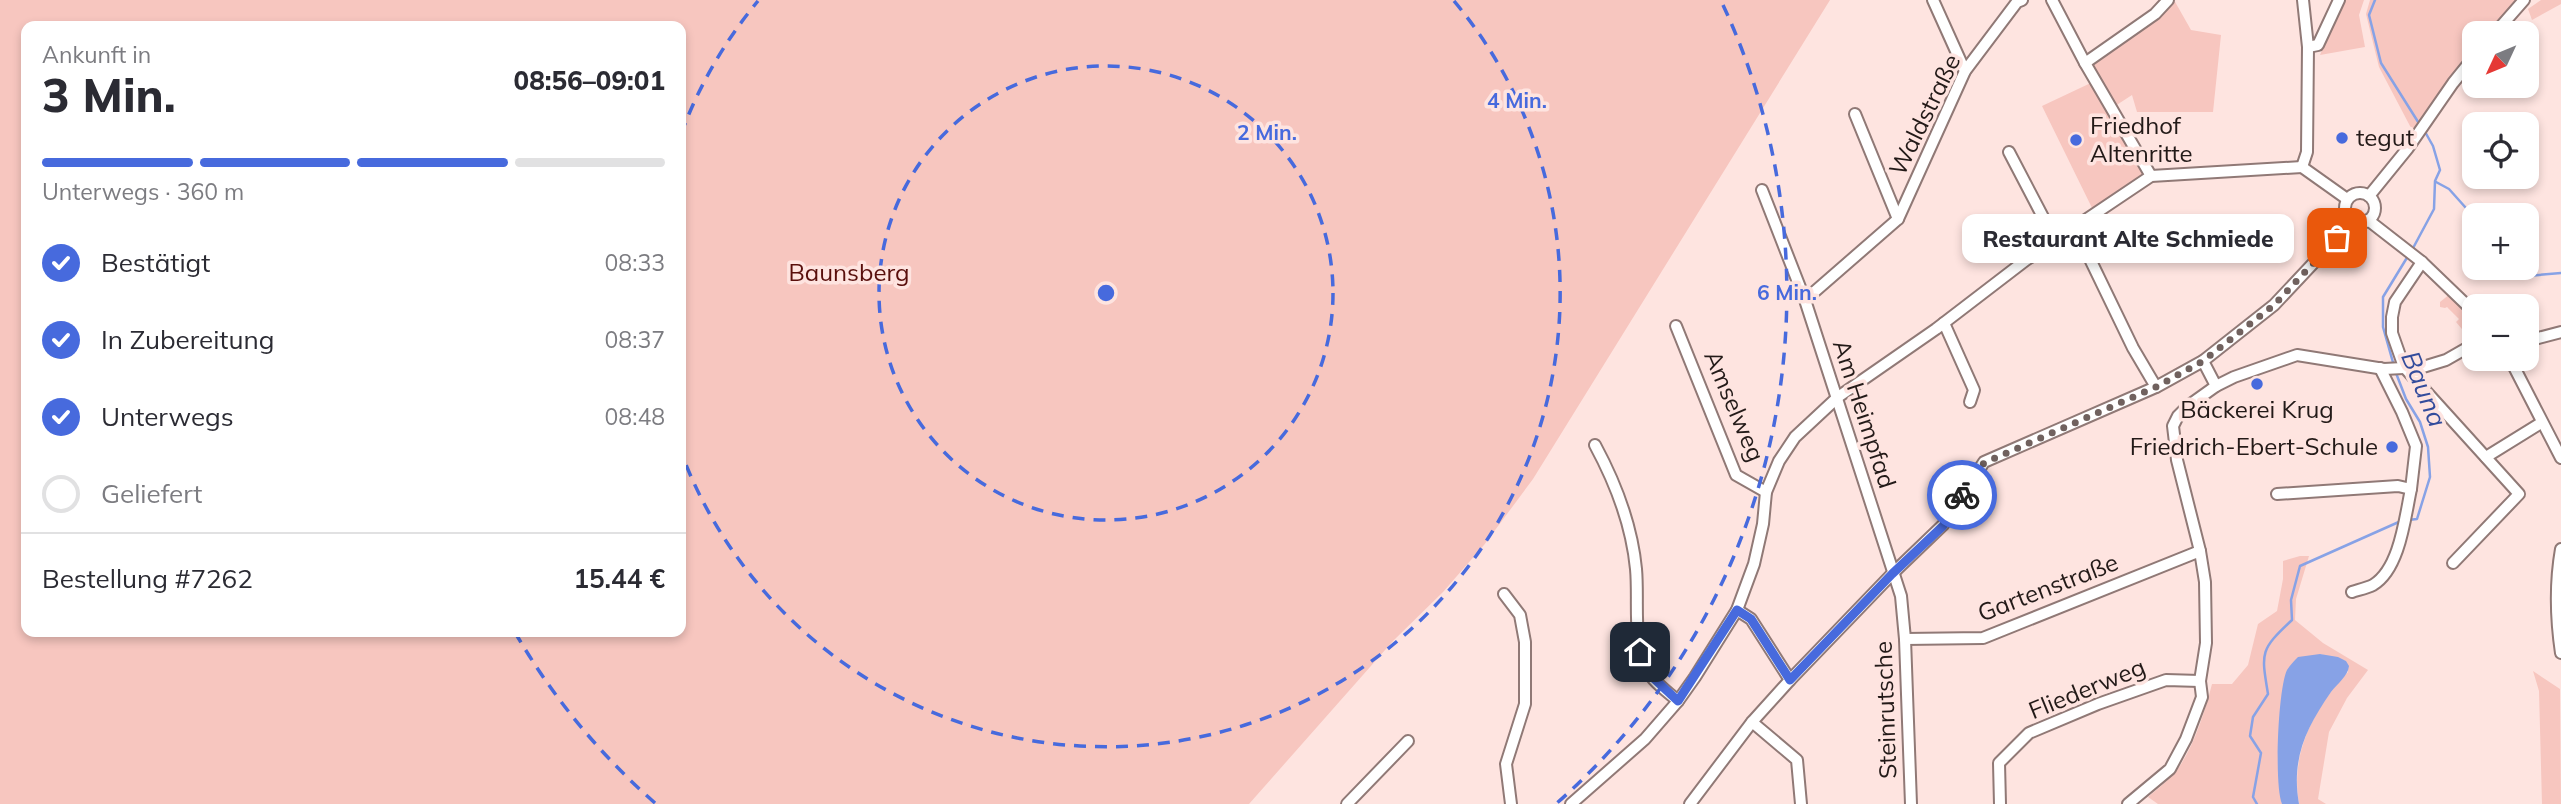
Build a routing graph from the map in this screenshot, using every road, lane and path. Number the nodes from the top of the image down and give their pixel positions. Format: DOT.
graph roads {
  1 [pos="1933,0"];
  2 [pos="2022,0"];
  3 [pos="2052,0"];
  4 [pos="2168,0"];
  5 [pos="2303,0"];
  6 [pos="2339,0"];
  7 [pos="2524,0"];
  8 [pos="2506,21"];
  9 [pos="2308,47"];
  10 [pos="2085,63"];
  11 [pos="1965,71"];
  12 [pos="2462,73"];
  13 [pos="1855,114"];
  14 [pos="2009,152"];
  15 [pos="2302,166"];
  16 [pos="2151,176"];
  17 [pos="1762,190"];
  18 [pos="2369,196"];
  19 [pos="2347,200"];
  20 [pos="1898,219"];
  21 [pos="2368,220"];
  22 [pos="2353,221"];
  23 [pos="2075,228"];
  24 [pos="2055,240"];
  25 [pos="2417,259"];
  26 [pos="1805,300"];
  27 [pos="2462,301"];
  28 [pos="1944,323"];
  29 [pos="1676,326"];
  30 [pos="2561,332"];
  31 [pos="2539,338"];
  32 [pos="2462,351"];
  33 [pos="2203,361"];
  34 [pos="2402,367"];
  35 [pos="2383,368"];
  36 [pos="2516,371"];
  37 [pos="2216,386"];
  38 [pos="2156,387"];
  39 [pos="1838,397"];
  40 [pos="1970,402"];
  41 [pos="2541,422"];
  42 [pos="1595,445"];
  43 [pos="2486,457"];
  44 [pos="2561,458"];
  45 [pos="2411,489"];
  46 [pos="1766,492"];
  47 [pos="2277,494"];
  48 [pos="2561,549"];
  49 [pos="2200,551"];
  50 [pos="2453,563"];
  51 [pos="1892,574"];
  52 [pos="2352,592"];
  53 [pos="1504,594"];
  54 [pos="1737,610"];
  55 [pos="1905,639"];
  56 [pos="2561,653"];
  57 [pos="1790,680"];
  58 [pos="2200,681"];
  59 [pos="1678,701"];
  60 [pos="1752,722"];
  61 [pos="1408,741"];
  62 [pos="1347,804"];
  63 [pos="1511,804"];
  64 [pos="1571,804"];
  65 [pos="1690,804"];
  66 [pos="1801,804"];
  67 [pos="1911,804"];
  68 [pos="2000,804"];
  69 [pos="2128,804"];
  1 -- 11 [label="street"];
  2 -- 11 [label="street, Waldstraße"];
  3 -- 10 [label="street"];
  4 -- 10 [label="street"];
  5 -- 9 [label="street"];
  6 -- 9 [label="street"];
  7 -- 8 [label="street"];
  9 -- 15 [label="street"];
  10 -- 16 [label="street"];
  11 -- 20 [label="street, Waldstraße"];
  12 -- 18 [label="street"];
  13 -- 20 [label="street, Waldstraße"];
  14 -- 24 [label="street"];
  15 -- 16 [label="street"];
  15 -- 19 [label="street"];
  16 -- 23 [label="street"];
  17 -- 26 [label="street, Am Heimpfad"];
  18 -- 19 [label="street"];
  18 -- 21 [label="street"];
  19 -- 22 [label="street"];
  20 -- 26 [label="street, Waldstraße"];
  21 -- 22 [label="street"];
  21 -- 25 [label="street"];
  22 -- 33 [label="street"];
  23 -- 24 [label="street"];
  23 -- 38 [label="street"];
  24 -- 28 [label="street"];
  25 -- 27 [label="street"];
  25 -- 34 [label="street"];
  26 -- 39 [label="street, Am Heimpfad"];
  28 -- 39 [label="street"];
  28 -- 40 [label="street"];
  29 -- 46 [label="street, Amselweg"];
  30 -- 31 [label="street"];
  32 -- 34 [label="street"];
  33 -- 37 [label="street"];
  33 -- 38 [label="street"];
  34 -- 35 [label="street"];
  34 -- 43 [label="street"];
  35 -- 37 [label="street"];
  35 -- 45 [label="street"];
  36 -- 41 [label="street"];
  37 -- 49 [label="street"];
  38 -- 51 [label="street"];
  39 -- 46 [label="street"];
  39 -- 51 [label="street, Am Heimpfad"];
  41 -- 43 [label="street"];
  41 -- 44 [label="street"];
  42 -- 59 [label="street"];
  43 -- 50 [label="street"];
  45 -- 47 [label="street"];
  45 -- 52 [label="street"];
  46 -- 54 [label="street"];
  48 -- 56 [label="street"];
  49 -- 55 [label="street, Gartenstraße"];
  49 -- 58 [label="street"];
  51 -- 55 [label="street, Steinrutsche"];
  51 -- 57 [label="street"];
  53 -- 63 [label="street"];
  54 -- 57 [label="street"];
  54 -- 59 [label="street"];
  55 -- 67 [label="street, Steinrutsche"];
  57 -- 60 [label="street"];
  58 -- 68 [label="street, Fliederweg"];
  58 -- 69 [label="street"];
  59 -- 64 [label="street"];
  60 -- 65 [label="street"];
  60 -- 66 [label="street"];
  61 -- 62 [label="street"];
}
